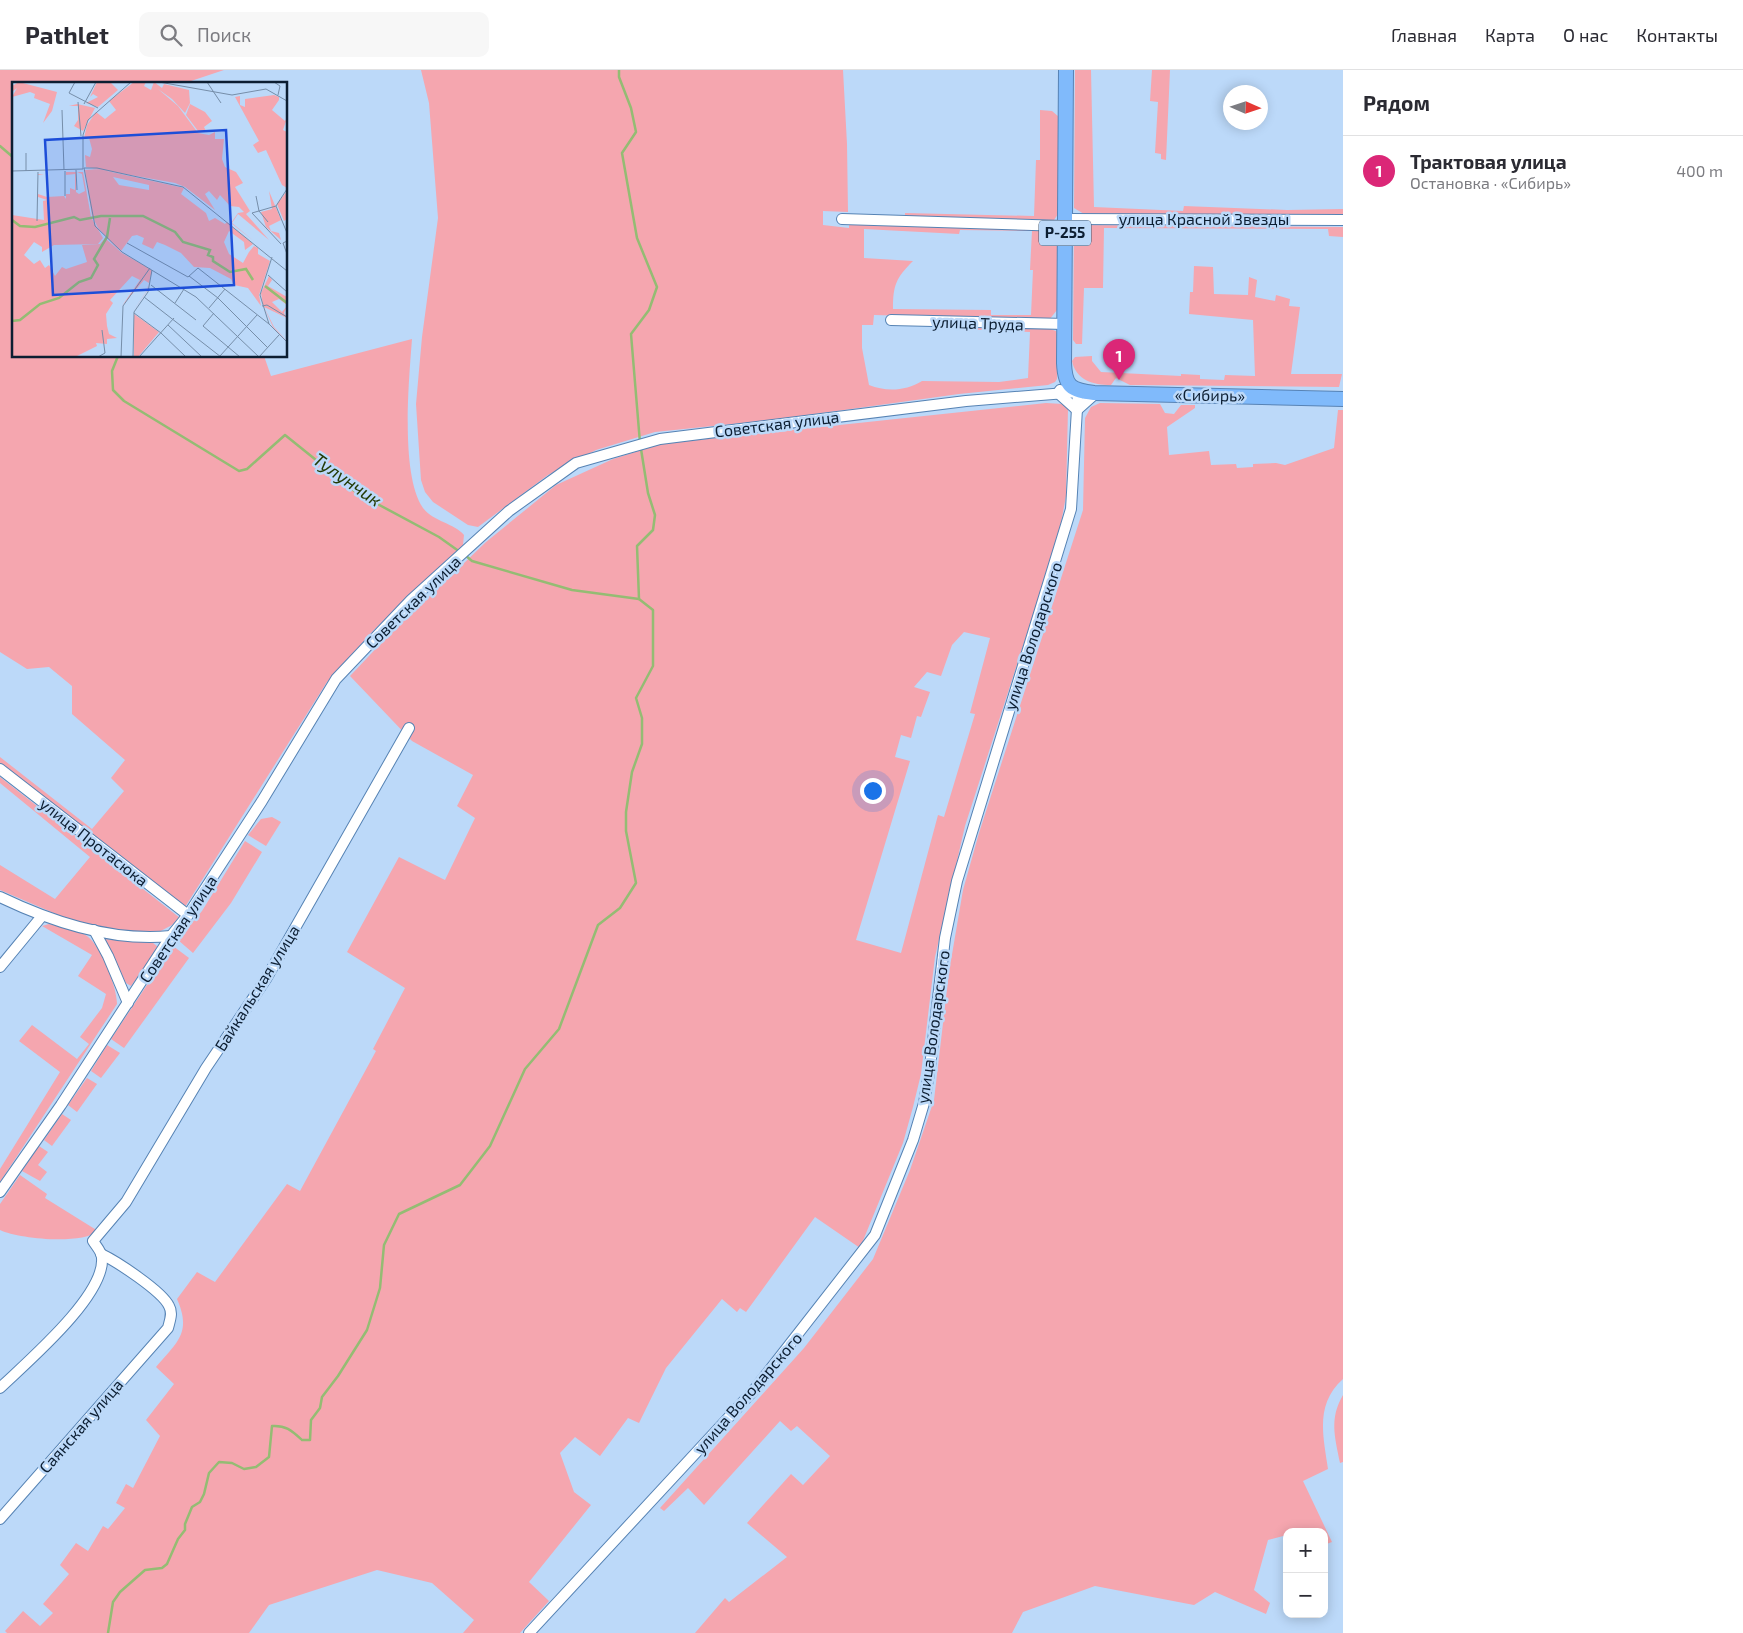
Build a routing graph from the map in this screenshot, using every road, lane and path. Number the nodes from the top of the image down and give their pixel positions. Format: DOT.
graph roads {
  1 [pos="1066,70"];
  2 [pos="842,219"];
  3 [pos="1343,220"];
  4 [pos="1065,222"];
  5 [pos="891,320"];
  6 [pos="1065,324"];
  7 [pos="1067,378"];
  8 [pos="1078,392"];
  9 [pos="1058,393"];
  10 [pos="1096,393"];
  11 [pos="1343,399"];
  12 [pos="1077,410"];
  13 [pos="409,728"];
  14 [pos="0,769"];
  15 [pos="0,897"];
  16 [pos="188,915"];
  17 [pos="42,916"];
  18 [pos="94,930"];
  19 [pos="171,936"];
  20 [pos="0,967"];
  21 [pos="128,1003"];
  22 [pos="0,1192"];
  23 [pos="101,1254"];
  24 [pos="0,1388"];
  25 [pos="0,1518"];
  26 [pos="529,1633"];
  1 -- 4 [label="highway, Р-255"];
  2 -- 4 [label="street, улица Красной Звезды"];
  3 -- 4 [label="street, улица Красной Звезды"];
  4 -- 6 [label="highway, Р-255"];
  5 -- 6 [label="street, улица Труда"];
  6 -- 7 [label="highway, Р-255"];
  7 -- 8 [label="highway"];
  7 -- 9 [label="street"];
  8 -- 9 [label="street, Советская улица"];
  8 -- 10 [label="highway, «Сибирь»"];
  8 -- 12 [label="street, улица Володарского"];
  9 -- 12 [label="street"];
  9 -- 16 [label="street, Советская улица"];
  10 -- 11 [label="highway, «Сибирь»"];
  10 -- 12 [label="street"];
  12 -- 26 [label="street, улица Володарского"];
  13 -- 23 [label="street, Байкальская улица"];
  14 -- 16 [label="street, улица Протасюка"];
  15 -- 17 [label="street"];
  16 -- 19 [label="street, Советская улица"];
  17 -- 18 [label="street"];
  17 -- 20 [label="street"];
  18 -- 19 [label="street"];
  18 -- 21 [label="street"];
  19 -- 21 [label="street, Советская улица"];
  21 -- 22 [label="street, Советская улица"];
  23 -- 24 [label="street"];
  23 -- 25 [label="street, Саянская улица"];
}
